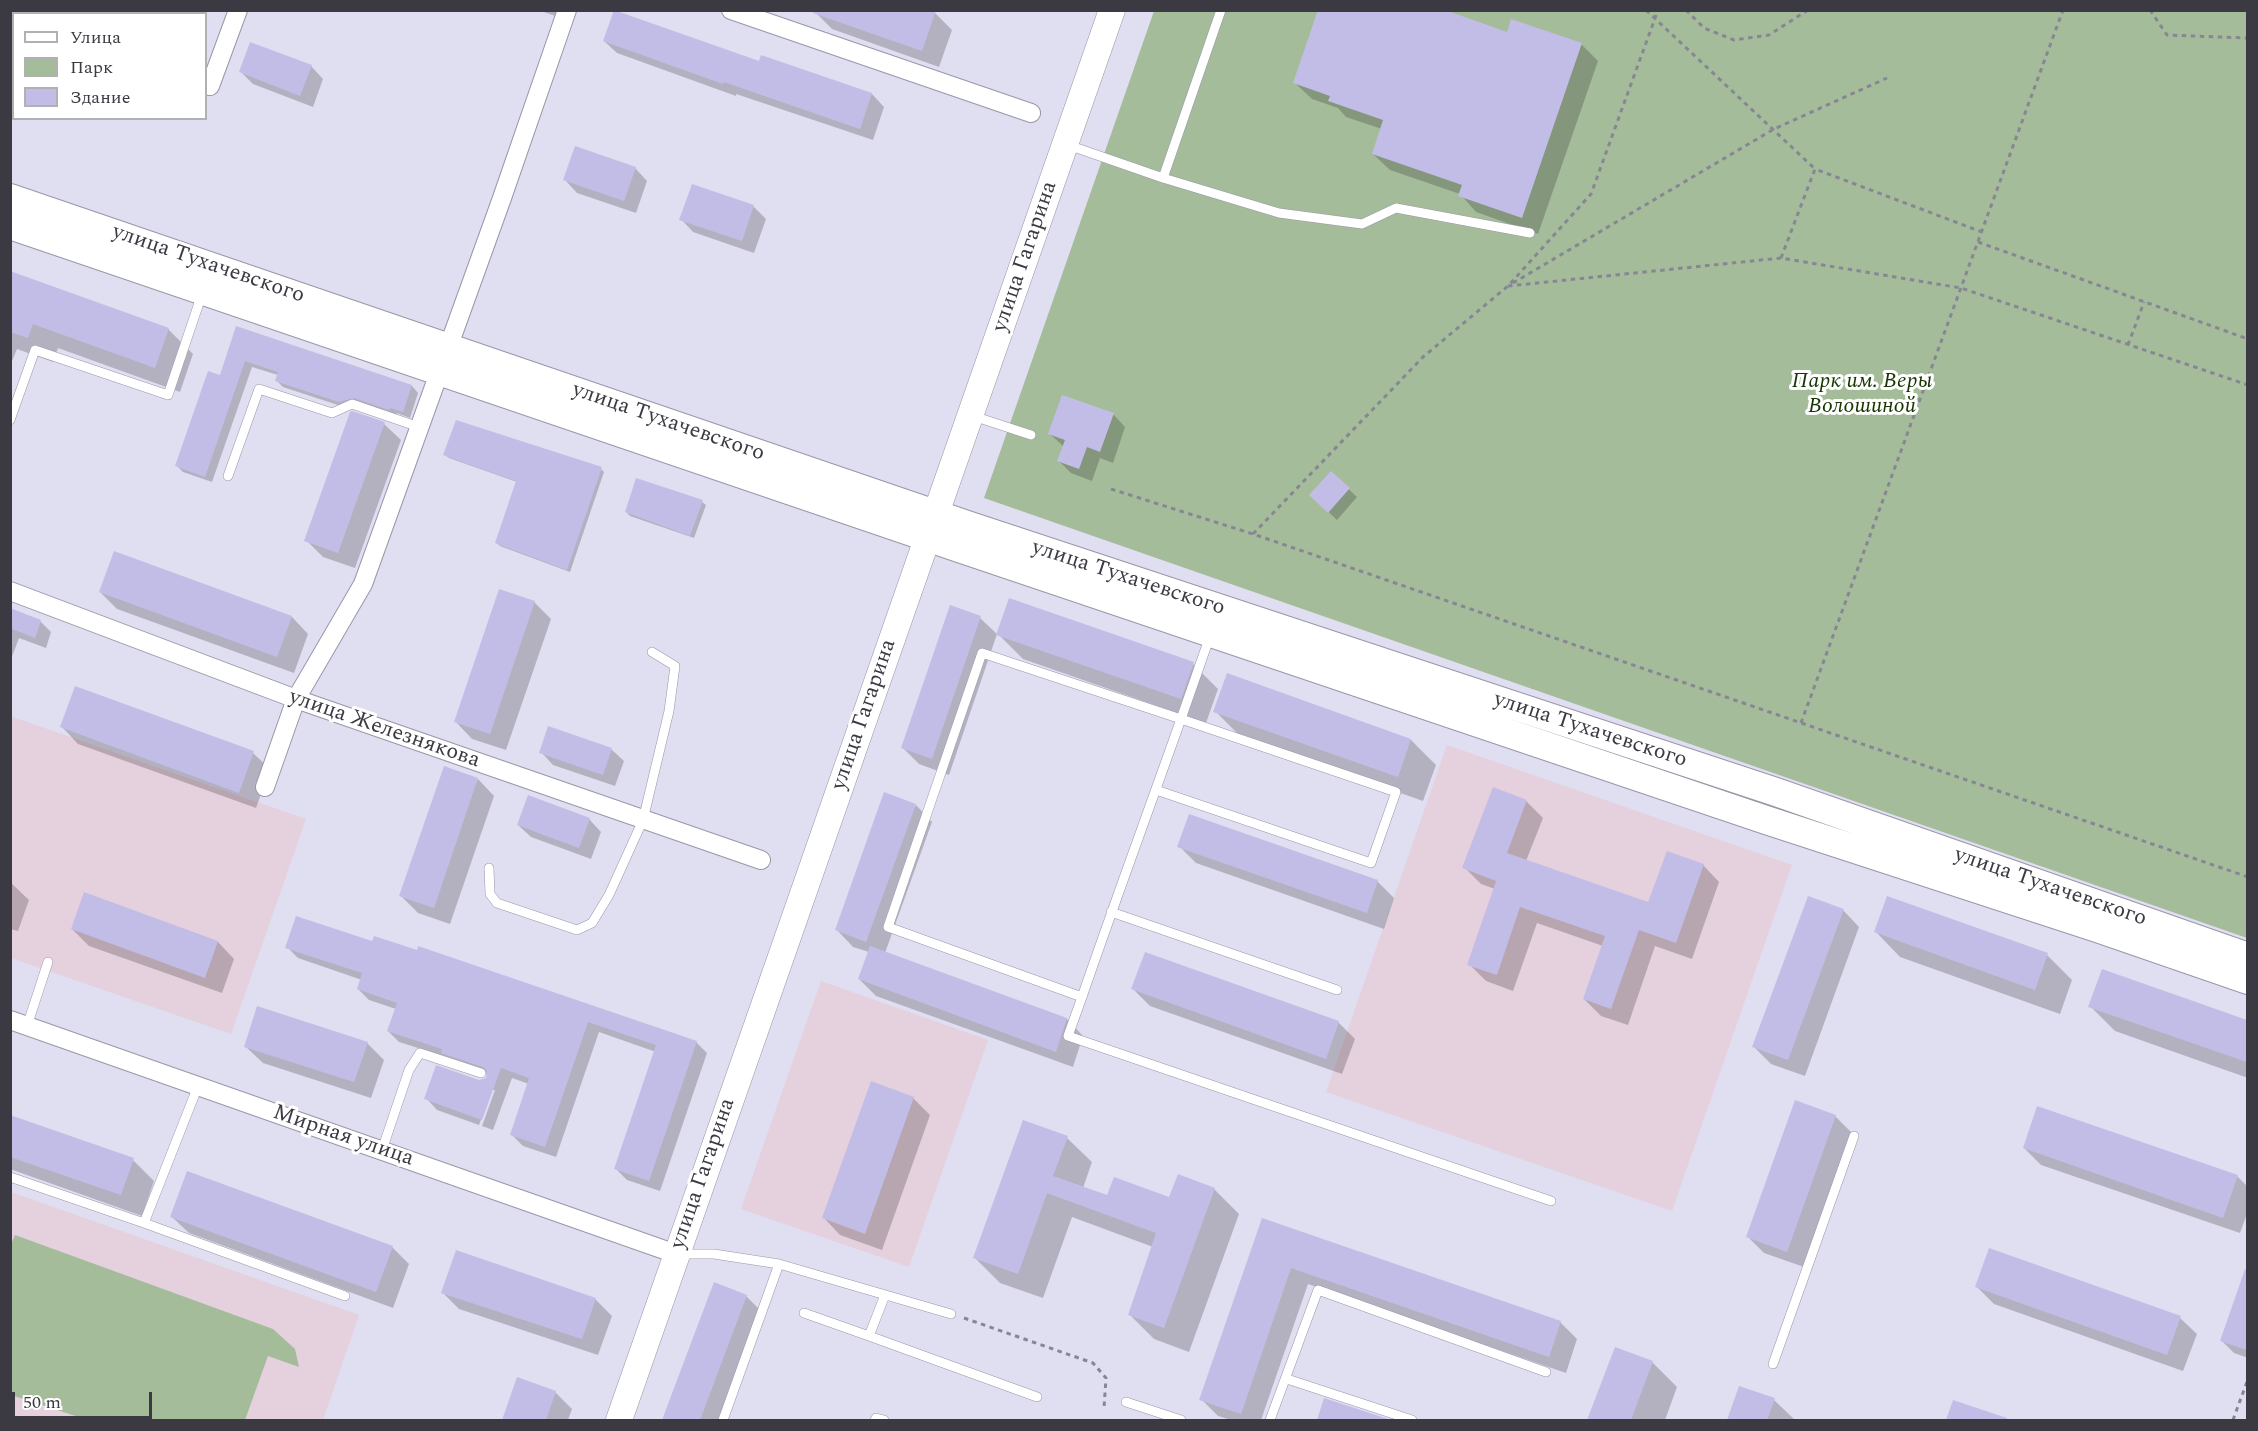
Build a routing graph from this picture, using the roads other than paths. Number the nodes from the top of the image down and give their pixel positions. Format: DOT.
graph roads {
  1 [pos="238,10"];
  2 [pos="567,10"];
  3 [pos="731,10"];
  4 [pos="1112,10"];
  5 [pos="1221,10"];
  6 [pos="210,86"];
  7 [pos="1031,113"];
  8 [pos="1065,144"];
  9 [pos="1163,178"];
  10 [pos="10,198"];
  11 [pos="10,225"];
  12 [pos="1530,233"];
  13 [pos="208,278"];
  14 [pos="443,359"];
  15 [pos="970,416"];
  16 [pos="10,420"];
  17 [pos="419,427"];
  18 [pos="1031,435"];
  19 [pos="228,476"];
  20 [pos="931,526"];
  21 [pos="10,591"];
  22 [pos="1215,621"];
  23 [pos="652,652"];
  24 [pos="296,699"];
  25 [pos="1181,719"];
  26 [pos="265,788"];
  27 [pos="1156,790"];
  28 [pos="643,820"];
  29 [pos="761,860"];
  30 [pos="489,868"];
  31 [pos="1112,912"];
  32 [pos="2247,957"];
  33 [pos="48,962"];
  34 [pos="2247,981"];
  35 [pos="1337,990"];
  36 [pos="1082,997"];
  37 [pos="19,1023"];
  38 [pos="481,1073"];
  39 [pos="198,1086"];
  40 [pos="1854,1136"];
  41 [pos="382,1150"];
  42 [pos="10,1177"];
  43 [pos="1551,1201"];
  44 [pos="144,1223"];
  45 [pos="676,1254"];
  46 [pos="779,1264"];
  47 [pos="885,1295"];
  48 [pos="345,1296"];
  49 [pos="804,1313"];
  50 [pos="951,1314"];
  51 [pos="869,1336"];
  52 [pos="1773,1364"];
  53 [pos="1546,1372"];
  54 [pos="1287,1378"];
  55 [pos="1037,1396"];
  56 [pos="1126,1402"];
  57 [pos="619,1420"];
  58 [pos="723,1420"];
  59 [pos="875,1420"];
  60 [pos="884,1420"];
  61 [pos="1181,1420"];
  62 [pos="1270,1420"];
  63 [pos="1412,1420"];
  1 -- 6 [label="street"];
  2 -- 14 [label="street"];
  3 -- 7 [label="street"];
  4 -- 8 [label="street, улица Гагарина"];
  5 -- 9 [label="lane"];
  8 -- 9 [label="lane"];
  8 -- 15 [label="street, улица Гагарина"];
  9 -- 12 [label="lane"];
  10 -- 13 [label="main road, улица Тухачевского"];
  11 -- 13 [label="main road, улица Тухачевского"];
  13 -- 14 [label="main road, улица Тухачевского"];
  13 -- 16 [label="lane"];
  14 -- 17 [label="street"];
  14 -- 20 [label="main road, улица Тухачевского"];
  15 -- 18 [label="lane"];
  15 -- 20 [label="street, улица Гагарина"];
  17 -- 19 [label="lane"];
  17 -- 24 [label="street"];
  20 -- 22 [label="main road, улица Тухачевского"];
  20 -- 45 [label="street, улица Гагарина"];
  21 -- 24 [label="street, улица Железнякова"];
  22 -- 25 [label="lane"];
  22 -- 32 [label="main road, улица Тухачевского"];
  22 -- 34 [label="main road, улица Тухачевского"];
  23 -- 28 [label="lane"];
  24 -- 26 [label="street"];
  24 -- 28 [label="street, улица Железнякова"];
  25 -- 27 [label="lane"];
  25 -- 27 [label="lane"];
  25 -- 36 [label="lane"];
  27 -- 31 [label="lane"];
  28 -- 29 [label="street, улица Железнякова"];
  28 -- 30 [label="lane"];
  31 -- 35 [label="lane"];
  31 -- 36 [label="lane"];
  33 -- 37 [label="lane"];
  36 -- 43 [label="lane"];
  37 -- 39 [label="street, Мирная улица"];
  38 -- 41 [label="lane"];
  39 -- 41 [label="street, Мирная улица"];
  39 -- 44 [label="lane"];
  40 -- 52 [label="lane"];
  41 -- 45 [label="street, Мирная улица"];
  42 -- 44 [label="lane"];
  44 -- 48 [label="lane"];
  45 -- 46 [label="lane"];
  45 -- 57 [label="street, улица Гагарина"];
  46 -- 47 [label="lane"];
  46 -- 58 [label="lane"];
  47 -- 50 [label="lane"];
  47 -- 51 [label="lane"];
  49 -- 51 [label="lane"];
  51 -- 55 [label="lane"];
  53 -- 54 [label="lane"];
  54 -- 62 [label="lane"];
  54 -- 63 [label="lane"];
  56 -- 61 [label="lane"];
  59 -- 60 [label="lane"];
}
